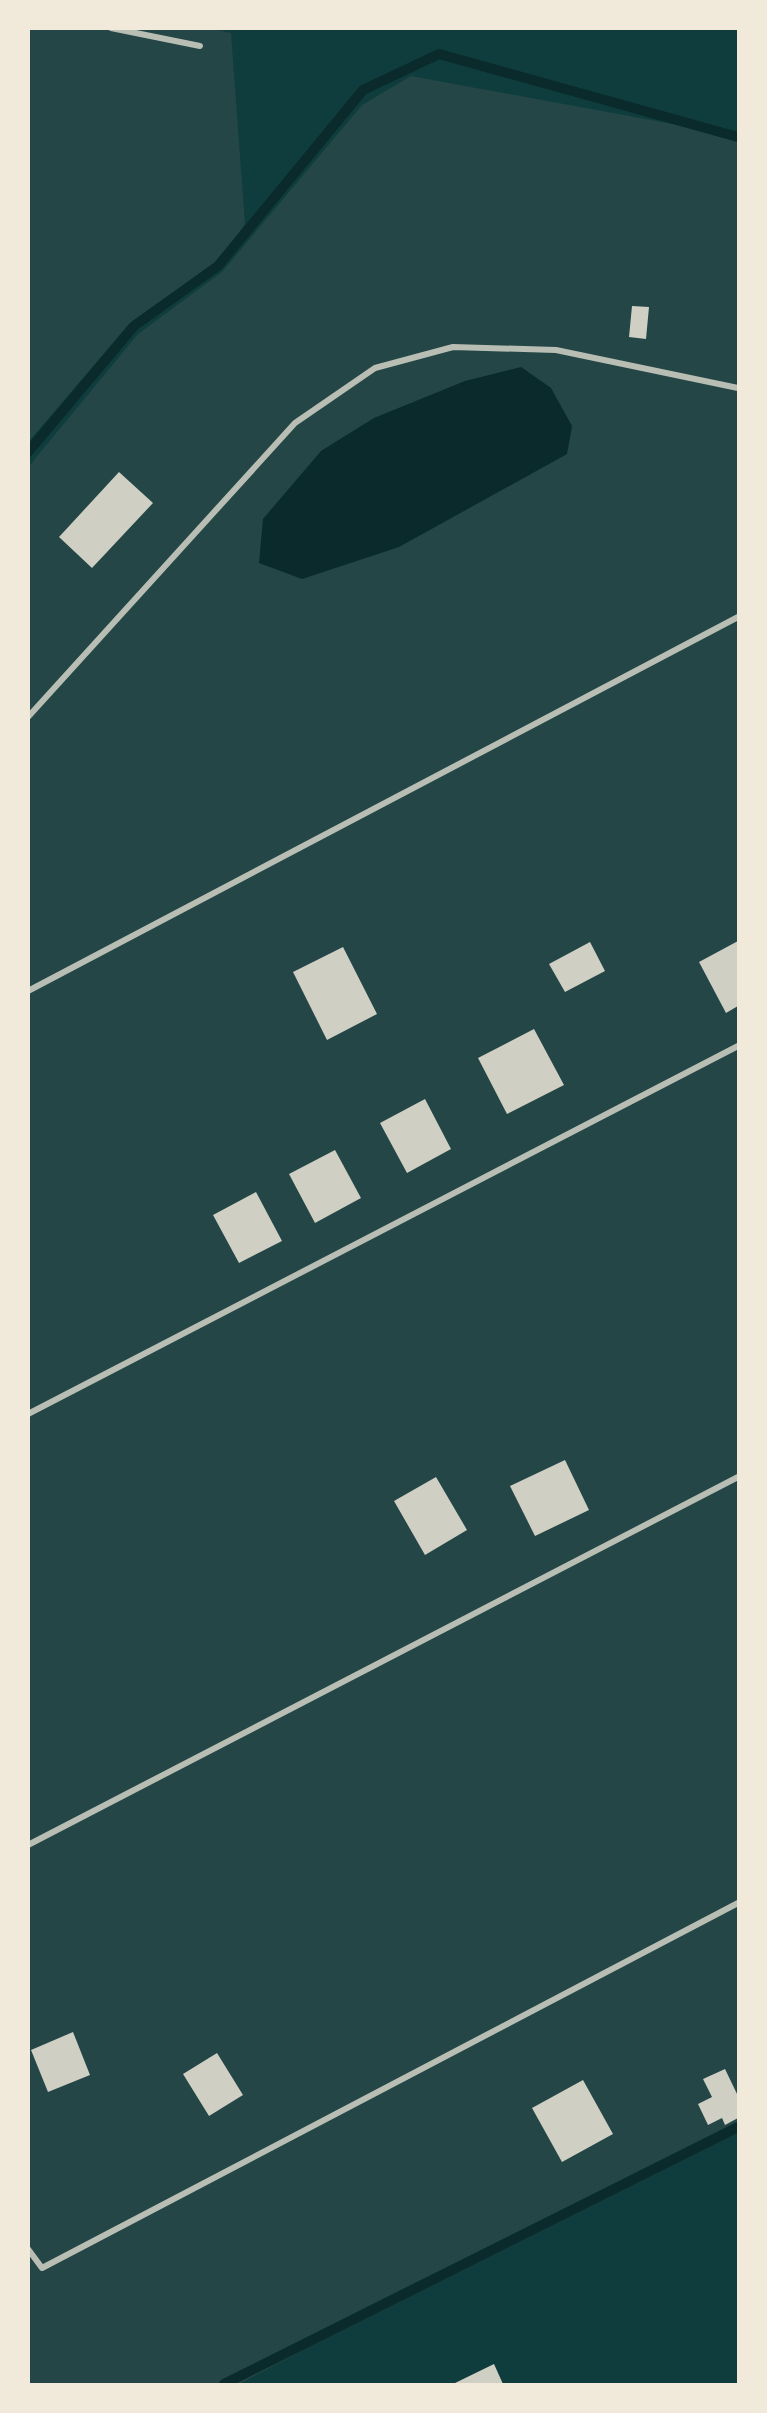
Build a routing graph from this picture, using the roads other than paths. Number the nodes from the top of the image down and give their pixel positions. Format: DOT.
graph roads {
  1 [pos="111,28"];
  2 [pos="200,46"];
  3 [pos="738,388"];
  4 [pos="738,617"];
  5 [pos="28,717"];
  6 [pos="28,991"];
  7 [pos="738,1046"];
  8 [pos="28,1414"];
  9 [pos="738,1477"];
  10 [pos="28,1845"];
  11 [pos="738,1903"];
  12 [pos="28,2249"];
  1 -- 2 [label="street"];
  3 -- 5 [label="street"];
  4 -- 6 [label="street"];
  7 -- 8 [label="street"];
  9 -- 10 [label="street"];
  11 -- 12 [label="street"];
}
